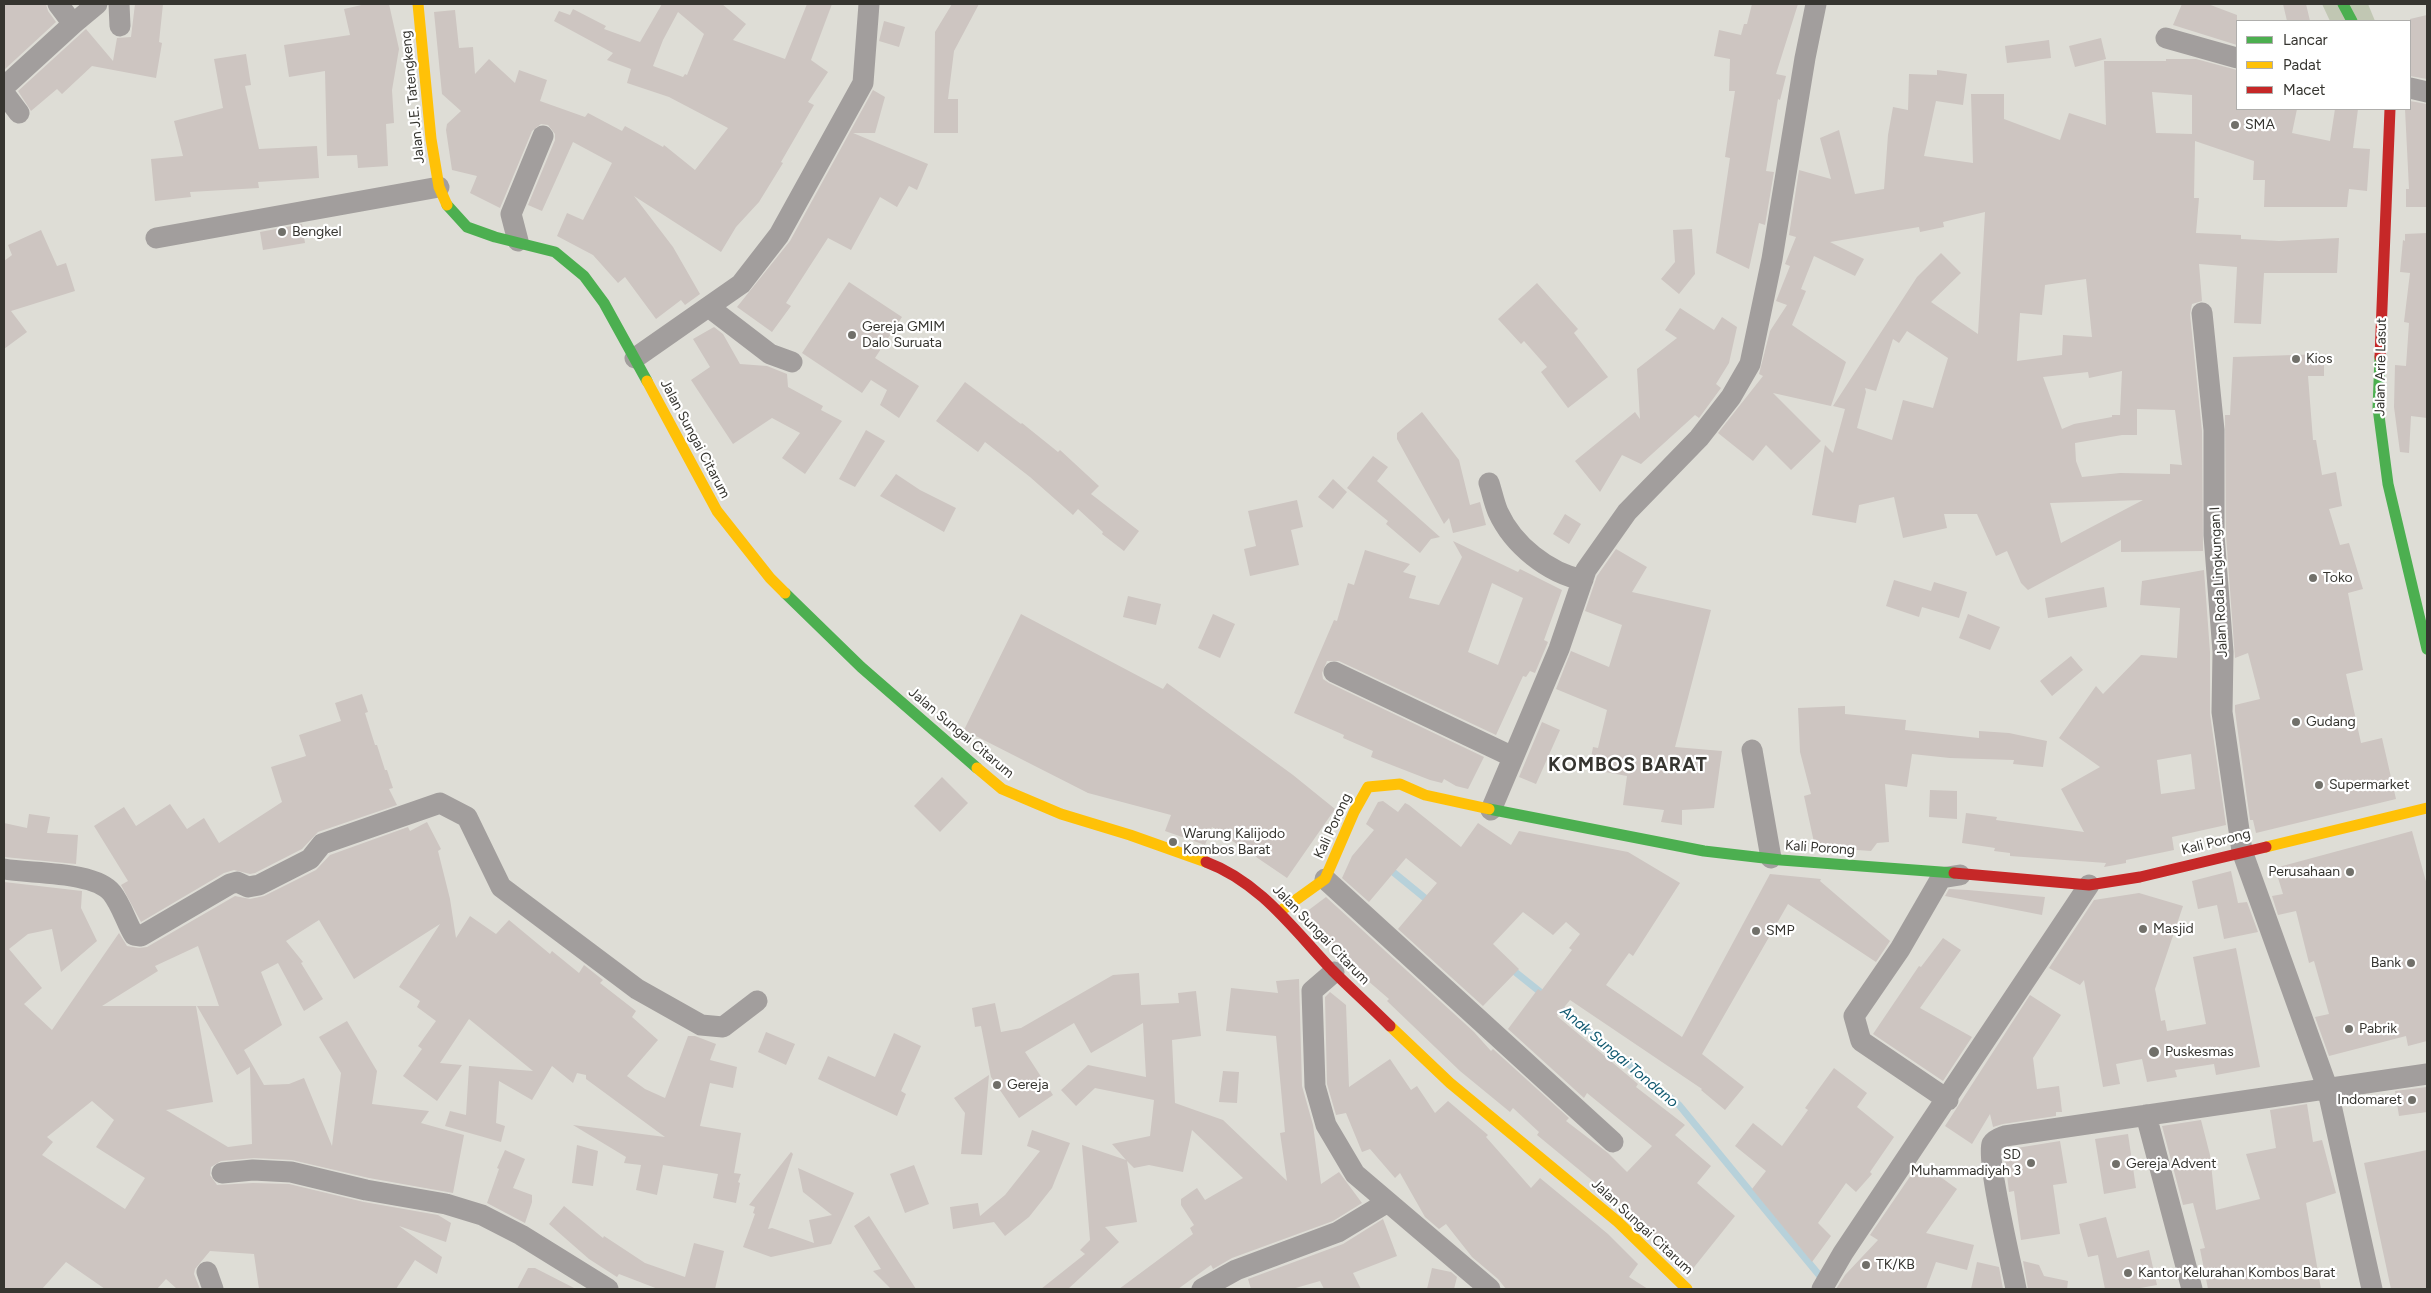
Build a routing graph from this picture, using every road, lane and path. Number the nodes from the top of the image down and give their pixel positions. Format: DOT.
graph roads {
  1 [pos="58,4"];
  2 [pos="97,4"];
  3 [pos="119,4"];
  4 [pos="418,4"];
  5 [pos="869,4"];
  6 [pos="1816,4"];
  7 [pos="2343,4"];
  8 [pos="2351,20"];
  9 [pos="73,24"];
  10 [pos="120,26"];
  11 [pos="2166,38"];
  12 [pos="2236,58"];
  13 [pos="4,87"];
  14 [pos="2411,88"];
  15 [pos="2427,92"];
  16 [pos="4,93"];
  17 [pos="2390,110"];
  18 [pos="19,113"];
  19 [pos="543,136"];
  20 [pos="439,188"];
  21 [pos="156,238"];
  22 [pos="518,241"];
  23 [pos="710,308"];
  24 [pos="2202,313"];
  25 [pos="636,358"];
  26 [pos="792,362"];
  27 [pos="1489,483"];
  28 [pos="1583,580"];
  29 [pos="2427,650"];
  30 [pos="1334,672"];
  31 [pos="1752,750"];
  32 [pos="1513,757"];
  33 [pos="2427,808"];
  34 [pos="1490,810"];
  35 [pos="2242,851"];
  36 [pos="1771,858"];
  37 [pos="4,869"];
  38 [pos="1969,874"];
  39 [pos="1325,879"];
  40 [pos="2089,885"];
  41 [pos="1279,912"];
  42 [pos="1334,972"];
  43 [pos="757,1001"];
  44 [pos="2427,1074"];
  45 [pos="2327,1088"];
  46 [pos="1948,1100"];
  47 [pos="2146,1115"];
  48 [pos="1613,1142"];
  49 [pos="222,1173"];
  50 [pos="1386,1203"];
  51 [pos="608,1289"];
  52 [pos="1202,1289"];
  53 [pos="1490,1289"];
  54 [pos="1687,1289"];
  55 [pos="1822,1289"];
  56 [pos="2016,1289"];
  57 [pos="2192,1289"];
  58 [pos="2372,1289"];
  1 -- 9 [label="street"];
  2 -- 9 [label="street"];
  3 -- 10 [label="street"];
  4 -- 20 [label="street, Jalan J.E. Tatengkeng"];
  5 -- 23 [label="street"];
  6 -- 28 [label="street"];
  7 -- 8 [label="street"];
  9 -- 13 [label="street"];
  11 -- 12 [label="street"];
  14 -- 15 [label="street"];
  16 -- 18 [label="street"];
  17 -- 29 [label="street, Jalan Arie Lasut"];
  19 -- 22 [label="street"];
  20 -- 21 [label="street"];
  20 -- 22 [label="street, Jalan Sungai Citarum"];
  22 -- 25 [label="street, Jalan Sungai Citarum"];
  23 -- 25 [label="street"];
  23 -- 26 [label="street"];
  24 -- 35 [label="street, Jalan Roda Lingkungan I"];
  25 -- 41 [label="street, Jalan Sungai Citarum"];
  27 -- 28 [label="street"];
  28 -- 32 [label="street"];
  30 -- 32 [label="street"];
  31 -- 36 [label="street"];
  32 -- 34 [label="street"];
  33 -- 35 [label="street, Kali Porong"];
  34 -- 36 [label="street, Kali Porong"];
  34 -- 39 [label="street, Kali Porong"];
  35 -- 40 [label="street, Kali Porong"];
  35 -- 45 [label="street, Jalan Roda Lingkungan I"];
  36 -- 38 [label="street, Kali Porong"];
  37 -- 43 [label="street"];
  38 -- 40 [label="street, Kali Porong"];
  38 -- 46 [label="street"];
  39 -- 41 [label="street, Kali Porong"];
  39 -- 48 [label="street"];
  40 -- 46 [label="street"];
  41 -- 42 [label="street, Jalan Sungai Citarum"];
  42 -- 50 [label="street"];
  42 -- 54 [label="street, Jalan Sungai Citarum"];
  44 -- 45 [label="street"];
  45 -- 47 [label="street"];
  45 -- 58 [label="street, Jalan Roda Lingkungan I"];
  46 -- 55 [label="street"];
  47 -- 56 [label="street"];
  47 -- 57 [label="street"];
  49 -- 51 [label="street"];
  50 -- 52 [label="street"];
  50 -- 53 [label="street"];
}
